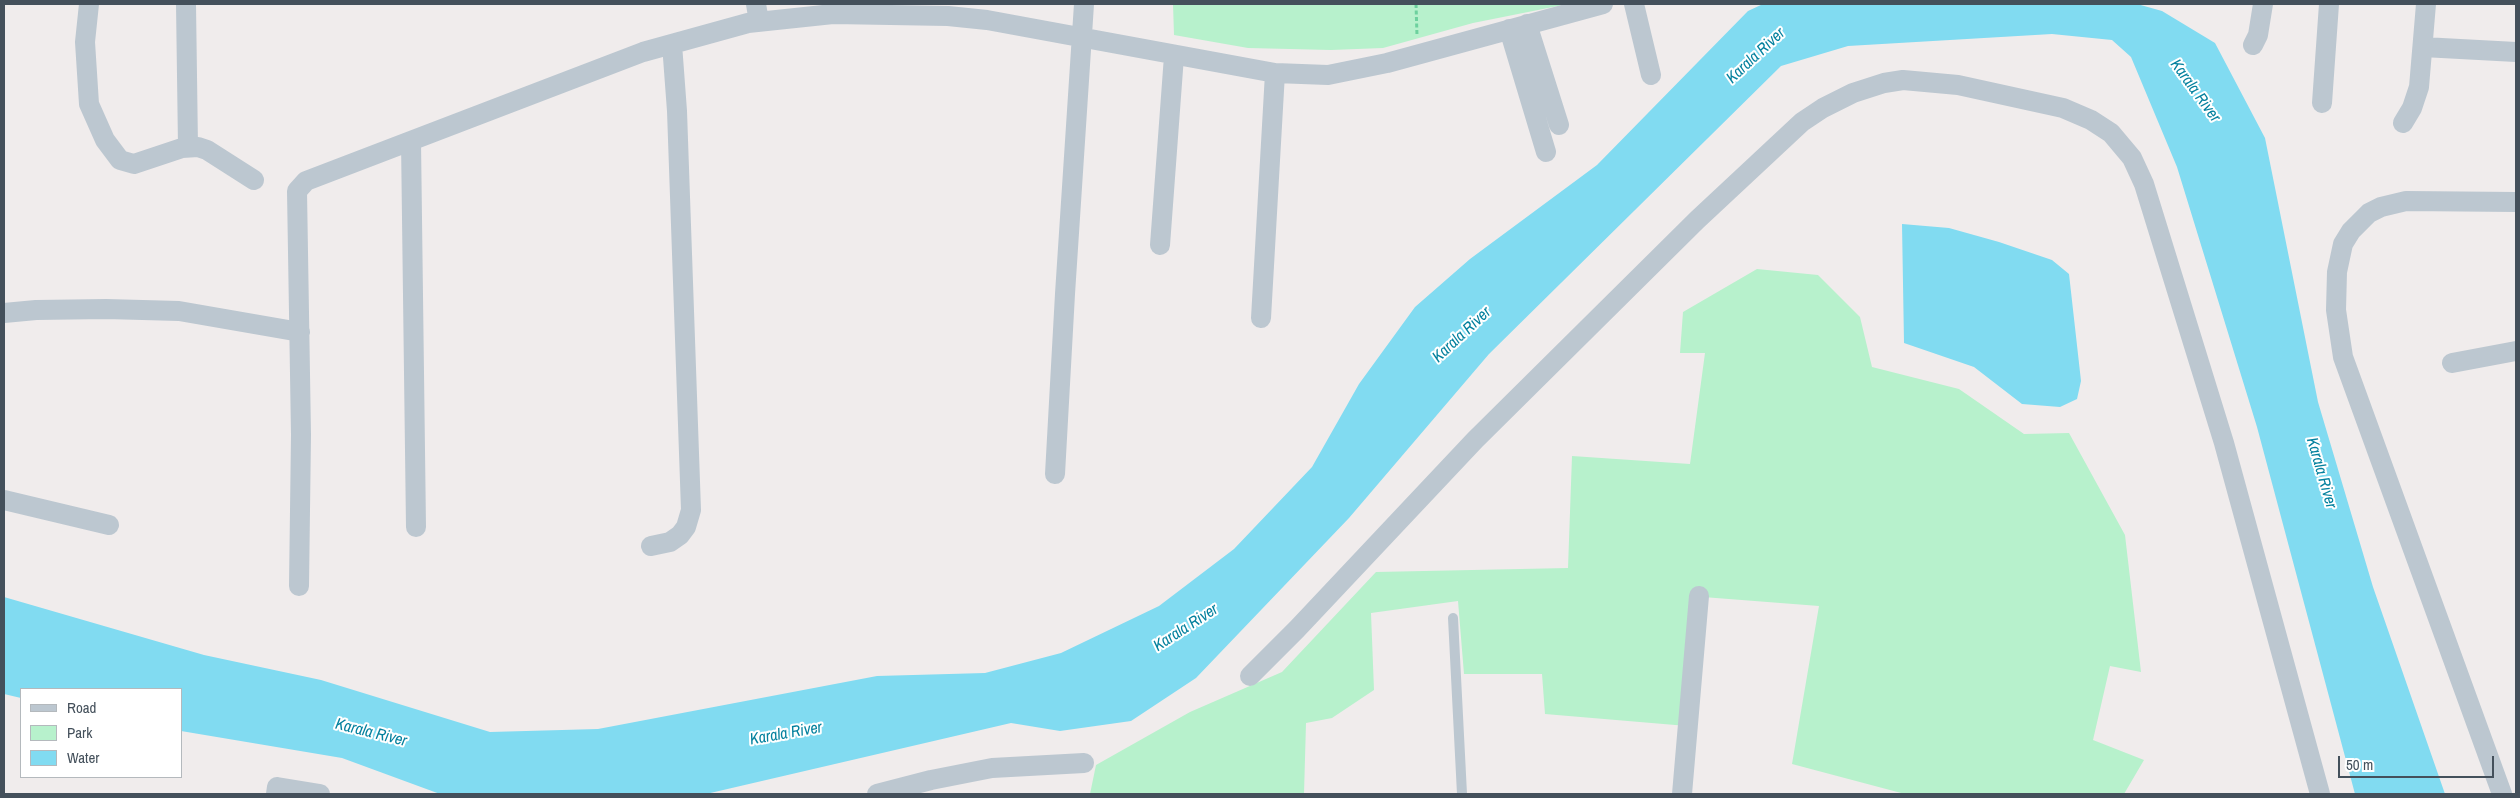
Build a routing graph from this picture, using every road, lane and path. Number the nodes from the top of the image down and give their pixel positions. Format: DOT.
graph roads {
  1 [pos="89,4"];
  2 [pos="186,4"];
  3 [pos="1084,4"];
  4 [pos="1416,4"];
  5 [pos="1603,4"];
  6 [pos="1634,4"];
  7 [pos="2263,4"];
  8 [pos="2329,4"];
  9 [pos="2426,4"];
  10 [pos="986,12"];
  11 [pos="758,13"];
  12 [pos="1518,26"];
  13 [pos="1083,40"];
  14 [pos="672,44"];
  15 [pos="2252,45"];
  16 [pos="2424,47"];
  17 [pos="2516,52"];
  18 [pos="1418,54"];
  19 [pos="1174,56"];
  20 [pos="1275,73"];
  21 [pos="1651,75"];
  22 [pos="2322,103"];
  23 [pos="2402,123"];
  24 [pos="1559,125"];
  25 [pos="411,141"];
  26 [pos="188,147"];
  27 [pos="1546,152"];
  28 [pos="254,180"];
  29 [pos="2516,202"];
  30 [pos="1160,245"];
  31 [pos="4,313"];
  32 [pos="1261,318"];
  33 [pos="300,332"];
  34 [pos="2516,351"];
  35 [pos="2452,363"];
  36 [pos="1056,474"];
  37 [pos="4,500"];
  38 [pos="109,525"];
  39 [pos="416,527"];
  40 [pos="651,546"];
  41 [pos="299,586"];
  42 [pos="1699,596"];
  43 [pos="1453,618"];
  44 [pos="1250,676"];
  45 [pos="1084,763"];
  46 [pos="276,794"];
  47 [pos="320,794"];
  48 [pos="877,794"];
  49 [pos="1462,794"];
  50 [pos="1682,794"];
  51 [pos="2320,794"];
  52 [pos="2502,794"];
  1 -- 26 [label="street"];
  2 -- 26 [label="street"];
  3 -- 13 [label="street"];
  4 -- 18 [label="path"];
  5 -- 12 [label="street"];
  6 -- 21 [label="street"];
  7 -- 15 [label="street"];
  8 -- 22 [label="street"];
  9 -- 16 [label="street"];
  10 -- 11 [label="street"];
  10 -- 13 [label="street"];
  11 -- 14 [label="street"];
  12 -- 18 [label="street"];
  12 -- 24 [label="street"];
  12 -- 27 [label="street"];
  13 -- 19 [label="street"];
  13 -- 36 [label="street"];
  14 -- 25 [label="street"];
  14 -- 40 [label="street"];
  16 -- 17 [label="street"];
  16 -- 23 [label="street"];
  18 -- 20 [label="street"];
  19 -- 20 [label="street"];
  19 -- 30 [label="street"];
  20 -- 32 [label="street"];
  25 -- 33 [label="street"];
  25 -- 39 [label="street"];
  26 -- 28 [label="street"];
  29 -- 52 [label="street"];
  31 -- 33 [label="street"];
  33 -- 41 [label="street"];
  34 -- 35 [label="street"];
  37 -- 38 [label="street"];
  42 -- 50 [label="street"];
  43 -- 49 [label="lane"];
  44 -- 51 [label="street"];
  45 -- 48 [label="street"];
  46 -- 47 [label="street"];
}
